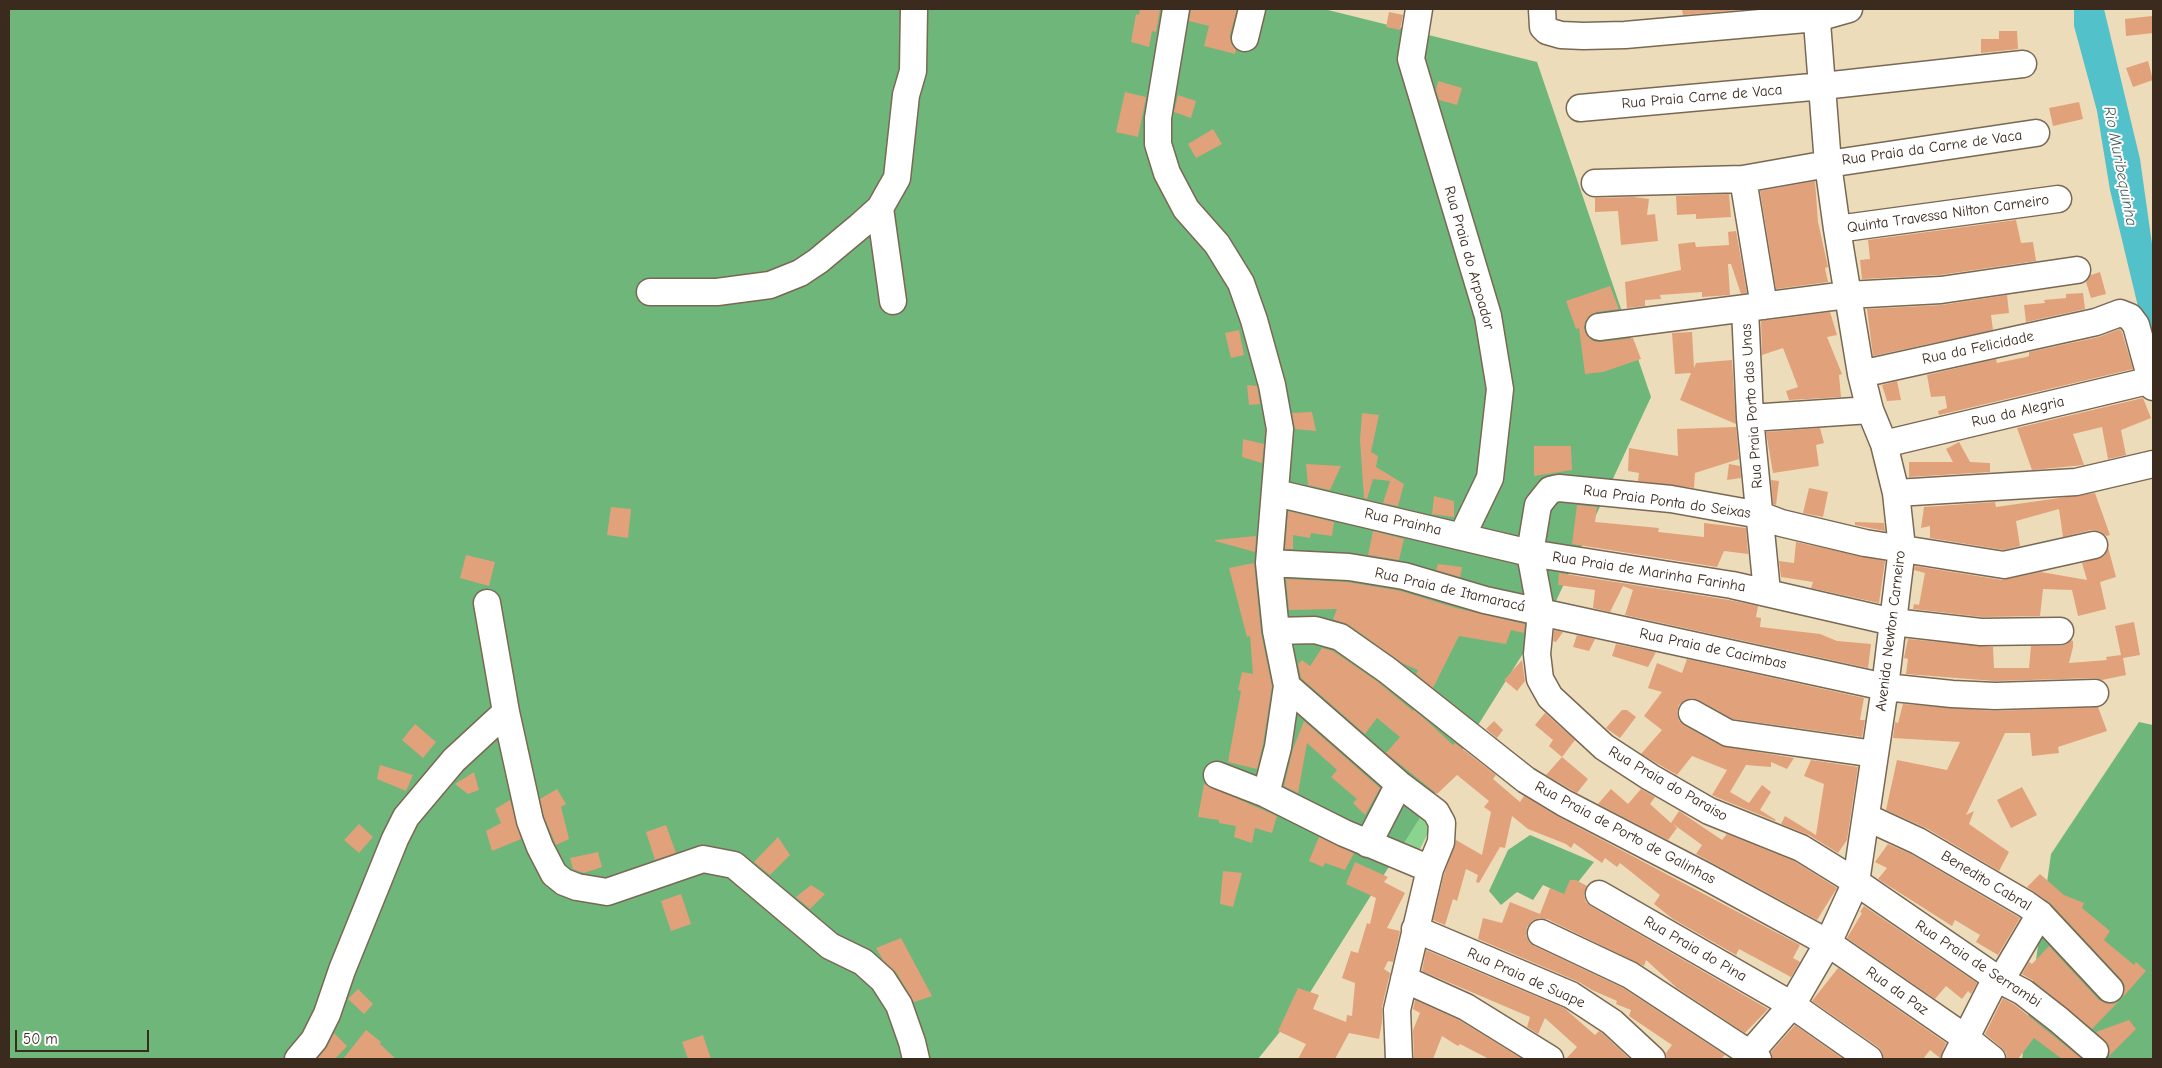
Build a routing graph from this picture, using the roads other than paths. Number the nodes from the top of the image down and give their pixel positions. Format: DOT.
graph roads {
  1 [pos="914,9"];
  2 [pos="1176,9"];
  3 [pos="1252,9"];
  4 [pos="1419,9"];
  5 [pos="1542,9"];
  6 [pos="1848,9"];
  7 [pos="1817,14"];
  8 [pos="1246,38"];
  9 [pos="2023,64"];
  10 [pos="1823,86"];
  11 [pos="1580,108"];
  12 [pos="2036,133"];
  13 [pos="1828,164"];
  14 [pos="1743,179"];
  15 [pos="1595,183"];
  16 [pos="2058,199"];
  17 [pos="880,208"];
  18 [pos="1837,229"];
  19 [pos="2077,270"];
  20 [pos="650,292"];
  21 [pos="1847,295"];
  22 [pos="893,301"];
  23 [pos="1755,308"];
  24 [pos="1599,327"];
  25 [pos="1861,374"];
  26 [pos="2153,384"];
  27 [pos="1870,410"];
  28 [pos="1750,418"];
  29 [pos="1884,444"];
  30 [pos="2153,464"];
  31 [pos="1550,490"];
  32 [pos="1276,493"];
  33 [pos="1896,494"];
  34 [pos="1760,515"];
  35 [pos="1462,536"];
  36 [pos="2094,545"];
  37 [pos="1902,548"];
  38 [pos="1530,553"];
  39 [pos="1269,563"];
  40 [pos="1767,592"];
  41 [pos="487,603"];
  42 [pos="1541,612"];
  43 [pos="1893,622"];
  44 [pos="1276,631"];
  45 [pos="2060,631"];
  46 [pos="1287,686"];
  47 [pos="1885,687"];
  48 [pos="2095,693"];
  49 [pos="506,712"];
  50 [pos="1692,713"];
  51 [pos="1875,754"];
  52 [pos="1217,775"];
  53 [pos="1399,784"];
  54 [pos="1266,794"];
  55 [pos="1866,817"];
  56 [pos="1368,844"];
  57 [pos="1430,870"];
  58 [pos="1856,882"];
  59 [pos="1599,894"];
  60 [pos="2040,914"];
  61 [pos="1415,929"];
  62 [pos="1541,933"];
  63 [pos="1828,944"];
  64 [pos="1404,979"];
  65 [pos="1999,979"];
  66 [pos="2110,989"];
  67 [pos="1792,1005"];
  68 [pos="1961,1049"];
  69 [pos="2095,1051"];
  70 [pos="1751,1057"];
  71 [pos="298,1059"];
  72 [pos="916,1059"];
  73 [pos="1399,1059"];
  74 [pos="1550,1059"];
  75 [pos="1652,1059"];
  76 [pos="1869,1059"];
  77 [pos="1992,1059"];
  1 -- 17 [label="street"];
  2 -- 32 [label="street"];
  3 -- 8 [label="street"];
  4 -- 35 [label="street, Rua Praia do Arpoador"];
  5 -- 7 [label="street"];
  6 -- 7 [label="street"];
  7 -- 10 [label="street"];
  9 -- 10 [label="street, Rua Praia Carne de Vaca"];
  10 -- 11 [label="street, Rua Praia Carne de Vaca"];
  10 -- 13 [label="street"];
  12 -- 13 [label="street, Rua Praia da Carne de Vaca"];
  13 -- 14 [label="street, Rua Praia da Carne de Vaca"];
  13 -- 18 [label="street, Avenida Newton Carneiro"];
  14 -- 15 [label="street, Rua Praia da Carne de Vaca"];
  14 -- 23 [label="street, Rua Praia Porto das Unas"];
  16 -- 18 [label="street, Quinta Travessa Nilton Carneiro"];
  17 -- 20 [label="street"];
  17 -- 22 [label="street"];
  18 -- 21 [label="street, Avenida Newton Carneiro"];
  19 -- 21 [label="street"];
  21 -- 23 [label="street"];
  21 -- 25 [label="street, Avenida Newton Carneiro"];
  23 -- 24 [label="street"];
  23 -- 28 [label="street, Rua Praia Porto das Unas"];
  25 -- 26 [label="street, Rua da Felicidade"];
  25 -- 27 [label="street, Avenida Newton Carneiro"];
  26 -- 29 [label="street, Rua da Alegria"];
  27 -- 28 [label="street"];
  27 -- 29 [label="street, Avenida Newton Carneiro"];
  28 -- 34 [label="street, Rua Praia Porto das Unas"];
  29 -- 33 [label="street, Avenida Newton Carneiro"];
  30 -- 33 [label="street"];
  31 -- 34 [label="street, Rua Praia Ponta do Seixas"];
  31 -- 38 [label="street, Rua Praia do Paraiso"];
  32 -- 35 [label="street, Rua Prainha"];
  32 -- 39 [label="street"];
  33 -- 37 [label="street, Avenida Newton Carneiro"];
  34 -- 37 [label="street, Rua Praia Ponta do Seixas"];
  34 -- 40 [label="street, Rua Praia Porto das Unas"];
  35 -- 38 [label="street, Rua Prainha"];
  36 -- 37 [label="street, Rua Praia Ponta do Seixas"];
  37 -- 43 [label="street, Avenida Newton Carneiro"];
  38 -- 40 [label="street, Rua Praia de Marinha Farinha"];
  38 -- 42 [label="street, Rua Praia do Paraiso"];
  39 -- 42 [label="street, Rua Praia de Itamaracá"];
  39 -- 44 [label="street"];
  40 -- 43 [label="street, Rua Praia de Marinha Farinha"];
  41 -- 49 [label="street"];
  42 -- 47 [label="street, Rua Praia de Cacimbas"];
  42 -- 58 [label="street, Rua Praia do Paraiso"];
  43 -- 45 [label="street, Rua Praia de Marinha Farinha"];
  43 -- 47 [label="street, Avenida Newton Carneiro"];
  44 -- 46 [label="street"];
  44 -- 63 [label="street, Rua Praia de Porto de Galinhas"];
  46 -- 53 [label="street"];
  46 -- 54 [label="street"];
  47 -- 48 [label="street, Rua Praia de Cacimbas"];
  47 -- 51 [label="street, Avenida Newton Carneiro"];
  49 -- 71 [label="street"];
  49 -- 72 [label="street"];
  50 -- 51 [label="street"];
  51 -- 55 [label="street, Avenida Newton Carneiro"];
  52 -- 54 [label="street"];
  53 -- 56 [label="street"];
  53 -- 57 [label="street"];
  54 -- 56 [label="street"];
  55 -- 58 [label="street, Avenida Newton Carneiro"];
  55 -- 60 [label="street, Benedito Cabral"];
  56 -- 57 [label="street"];
  57 -- 61 [label="street"];
  58 -- 63 [label="street, Avenida Newton Carneiro"];
  58 -- 65 [label="street, Rua Praia de Serrambi"];
  59 -- 67 [label="street, Rua Praia do Pina"];
  60 -- 65 [label="street"];
  60 -- 66 [label="street, Benedito Cabral"];
  61 -- 64 [label="street"];
  61 -- 75 [label="street, Rua Praia de Suape"];
  62 -- 70 [label="street"];
  63 -- 67 [label="street, Avenida Newton Carneiro"];
  63 -- 68 [label="street, Rua da Paz"];
  64 -- 73 [label="street"];
  64 -- 74 [label="street"];
  65 -- 68 [label="street"];
  65 -- 69 [label="street, Rua Praia de Serrambi"];
  67 -- 70 [label="street, Avenida Newton Carneiro"];
  67 -- 76 [label="street, Rua Praia do Pina"];
  68 -- 77 [label="street, Rua da Paz"];
}
